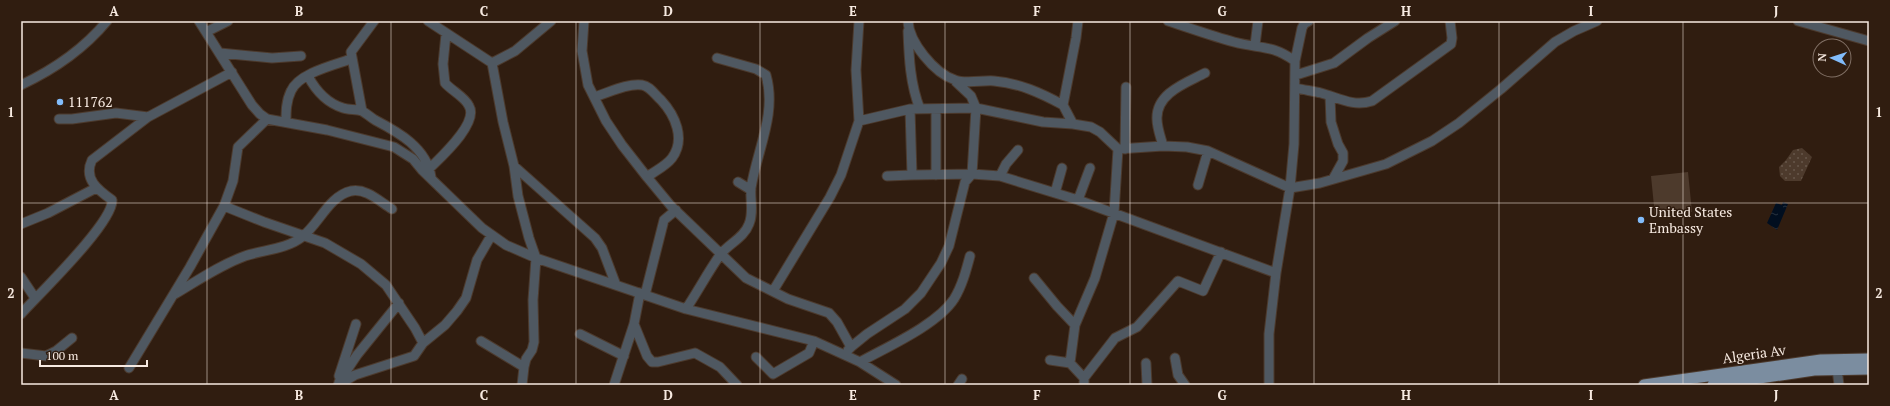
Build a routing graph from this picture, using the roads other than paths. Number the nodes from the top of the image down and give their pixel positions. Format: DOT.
graph roads {
  1 [pos="107,21"];
  2 [pos="200,21"];
  3 [pos="228,21"];
  4 [pos="374,21"];
  5 [pos="428,21"];
  6 [pos="551,21"];
  7 [pos="584,21"];
  8 [pos="858,21"];
  9 [pos="908,21"];
  10 [pos="1078,21"];
  11 [pos="1168,21"];
  12 [pos="1200,21"];
  13 [pos="1258,21"];
  14 [pos="1308,21"];
  15 [pos="1395,21"];
  16 [pos="1450,21"];
  17 [pos="1597,21"];
  18 [pos="1798,21"];
  19 [pos="1198,30"];
  20 [pos="908,31"];
  21 [pos="206,32"];
  22 [pos="446,34"];
  23 [pos="1869,41"];
  24 [pos="1255,45"];
  25 [pos="220,53"];
  26 [pos="301,56"];
  27 [pos="717,58"];
  28 [pos="351,59"];
  29 [pos="1295,61"];
  30 [pos="492,63"];
  31 [pos="232,72"];
  32 [pos="1205,73"];
  33 [pos="1296,75"];
  34 [pos="308,76"];
  35 [pos="955,81"];
  36 [pos="21,85"];
  37 [pos="1126,87"];
  38 [pos="1296,88"];
  39 [pos="1330,96"];
  40 [pos="594,97"];
  41 [pos="1062,105"];
  42 [pos="976,108"];
  43 [pos="910,109"];
  44 [pos="920,109"];
  45 [pos="936,109"];
  46 [pos="362,111"];
  47 [pos="148,118"];
  48 [pos="59,119"];
  49 [pos="267,119"];
  50 [pos="860,121"];
  51 [pos="286,122"];
  52 [pos="1073,124"];
  53 [pos="1163,146"];
  54 [pos="1122,149"];
  55 [pos="1018,150"];
  56 [pos="1208,151"];
  57 [pos="514,166"];
  58 [pos="1062,168"];
  59 [pos="1090,168"];
  60 [pos="430,173"];
  61 [pos="972,174"];
  62 [pos="912,175"];
  63 [pos="936,175"];
  64 [pos="887,176"];
  65 [pos="1000,176"];
  66 [pos="647,177"];
  67 [pos="1333,180"];
  68 [pos="738,182"];
  69 [pos="1198,185"];
  70 [pos="96,188"];
  71 [pos="1290,188"];
  72 [pos="751,190"];
  73 [pos="1055,193"];
  74 [pos="1078,200"];
  75 [pos="224,206"];
  76 [pos="392,209"];
  77 [pos="676,210"];
  78 [pos="1114,213"];
  79 [pos="21,224"];
  80 [pos="303,236"];
  81 [pos="491,236"];
  82 [pos="1222,252"];
  83 [pos="722,253"];
  84 [pos="970,256"];
  85 [pos="536,258"];
  86 [pos="1276,273"];
  87 [pos="21,277"];
  88 [pos="1034,278"];
  89 [pos="616,286"];
  90 [pos="773,292"];
  91 [pos="643,294"];
  92 [pos="174,295"];
  93 [pos="35,298"];
  94 [pos="399,303"];
  95 [pos="686,309"];
  96 [pos="21,314"];
  97 [pos="356,324"];
  98 [pos="634,324"];
  99 [pos="1075,325"];
  100 [pos="580,334"];
  101 [pos="72,338"];
  102 [pos="481,341"];
  103 [pos="814,341"];
  104 [pos="423,343"];
  105 [pos="851,347"];
  106 [pos="21,353"];
  107 [pos="845,354"];
  108 [pos="624,356"];
  109 [pos="756,357"];
  110 [pos="1174,358"];
  111 [pos="1869,359"];
  112 [pos="1050,360"];
  113 [pos="860,362"];
  114 [pos="1070,363"];
  115 [pos="1146,364"];
  116 [pos="524,367"];
  117 [pos="129,368"];
  118 [pos="1838,369"];
  119 [pos="1869,369"];
  120 [pos="1084,382"];
  121 [pos="738,384"];
  122 [pos="893,384"];
  123 [pos="337,385"];
  124 [pos="522,385"];
  125 [pos="614,385"];
  126 [pos="1147,385"];
  127 [pos="1185,385"];
  128 [pos="1269,385"];
  129 [pos="1644,385"];
  130 [pos="1713,385"];
  131 [pos="1839,385"];
  1 -- 36 [label="street"];
  2 -- 21 [label="street"];
  3 -- 21 [label="street"];
  4 -- 28 [label="street"];
  5 -- 22 [label="street"];
  6 -- 30 [label="street"];
  7 -- 40 [label="street"];
  8 -- 50 [label="street"];
  9 -- 20 [label="street"];
  10 -- 41 [label="street"];
  11 -- 19 [label="street"];
  12 -- 19 [label="street"];
  13 -- 24 [label="street"];
  14 -- 29 [label="street"];
  15 -- 33 [label="street"];
  16 -- 39 [label="street"];
  17 -- 67 [label="street"];
  18 -- 23 [label="street"];
  19 -- 24 [label="street"];
  20 -- 35 [label="street"];
  20 -- 44 [label="street"];
  21 -- 25 [label="street"];
  22 -- 30 [label="street"];
  22 -- 60 [label="street"];
  24 -- 29 [label="street"];
  25 -- 26 [label="street"];
  25 -- 31 [label="street"];
  27 -- 72 [label="street"];
  28 -- 34 [label="street"];
  28 -- 46 [label="street"];
  29 -- 33 [label="street"];
  30 -- 57 [label="street"];
  31 -- 47 [label="street"];
  31 -- 49 [label="street"];
  32 -- 53 [label="street"];
  33 -- 38 [label="street"];
  34 -- 46 [label="street"];
  34 -- 51 [label="street"];
  35 -- 41 [label="street"];
  35 -- 42 [label="street"];
  37 -- 54 [label="street"];
  38 -- 39 [label="street"];
  38 -- 71 [label="street"];
  39 -- 67 [label="street"];
  40 -- 66 [label="street"];
  40 -- 66 [label="street"];
  41 -- 52 [label="street"];
  42 -- 45 [label="street"];
  42 -- 52 [label="street"];
  42 -- 61 [label="street"];
  43 -- 44 [label="street"];
  43 -- 50 [label="street"];
  43 -- 62 [label="street"];
  44 -- 45 [label="street"];
  45 -- 63 [label="street"];
  46 -- 60 [label="street"];
  47 -- 48 [label="street"];
  47 -- 70 [label="street"];
  49 -- 51 [label="street"];
  49 -- 75 [label="street"];
  50 -- 90 [label="street"];
  51 -- 60 [label="street"];
  52 -- 54 [label="street"];
  53 -- 54 [label="street"];
  53 -- 56 [label="street"];
  54 -- 78 [label="street"];
  55 -- 65 [label="street"];
  56 -- 69 [label="street"];
  56 -- 71 [label="street"];
  57 -- 85 [label="street"];
  57 -- 89 [label="street"];
  58 -- 73 [label="street"];
  59 -- 74 [label="street"];
  60 -- 81 [label="street"];
  61 -- 63 [label="street"];
  61 -- 65 [label="street"];
  61 -- 105 [label="street"];
  62 -- 63 [label="street"];
  62 -- 64 [label="street"];
  65 -- 73 [label="street"];
  66 -- 77 [label="street"];
  67 -- 71 [label="street"];
  68 -- 72 [label="street"];
  70 -- 79 [label="street"];
  70 -- 93 [label="street"];
  71 -- 86 [label="street"];
  72 -- 83 [label="street"];
  73 -- 74 [label="street"];
  74 -- 78 [label="street"];
  75 -- 80 [label="street"];
  75 -- 92 [label="street"];
  76 -- 80 [label="street"];
  77 -- 83 [label="street"];
  77 -- 91 [label="street"];
  78 -- 82 [label="street"];
  78 -- 99 [label="street"];
  80 -- 92 [label="street"];
  80 -- 94 [label="street"];
  81 -- 85 [label="street"];
  81 -- 104 [label="street"];
  82 -- 86 [label="street"];
  82 -- 120 [label="street"];
  83 -- 90 [label="street"];
  83 -- 95 [label="street"];
  84 -- 113 [label="street"];
  85 -- 89 [label="street"];
  85 -- 116 [label="street"];
  86 -- 128 [label="street"];
  87 -- 93 [label="street"];
  88 -- 99 [label="street"];
  89 -- 91 [label="street"];
  90 -- 105 [label="street"];
  91 -- 95 [label="street"];
  91 -- 98 [label="street"];
  92 -- 117 [label="street"];
  93 -- 96 [label="street"];
  94 -- 104 [label="street"];
  94 -- 123 [label="street"];
  95 -- 103 [label="street"];
  97 -- 123 [label="street"];
  98 -- 108 [label="street"];
  98 -- 121 [label="street"];
  99 -- 114 [label="street"];
  100 -- 108 [label="street"];
  101 -- 106 [label="street"];
  102 -- 116 [label="street"];
  103 -- 107 [label="street"];
  103 -- 109 [label="street"];
  104 -- 123 [label="street"];
  105 -- 107 [label="street"];
  107 -- 113 [label="street"];
  108 -- 125 [label="street"];
  110 -- 127 [label="street"];
  111 -- 129 [label="main road, Algeria Av"];
  112 -- 114 [label="street"];
  113 -- 122 [label="street"];
  114 -- 120 [label="street"];
  115 -- 126 [label="street"];
  116 -- 124 [label="street"];
  118 -- 119 [label="main road, Algeria Av"];
  118 -- 130 [label="main road, Algeria Av"];
  118 -- 131 [label="street"];
}
